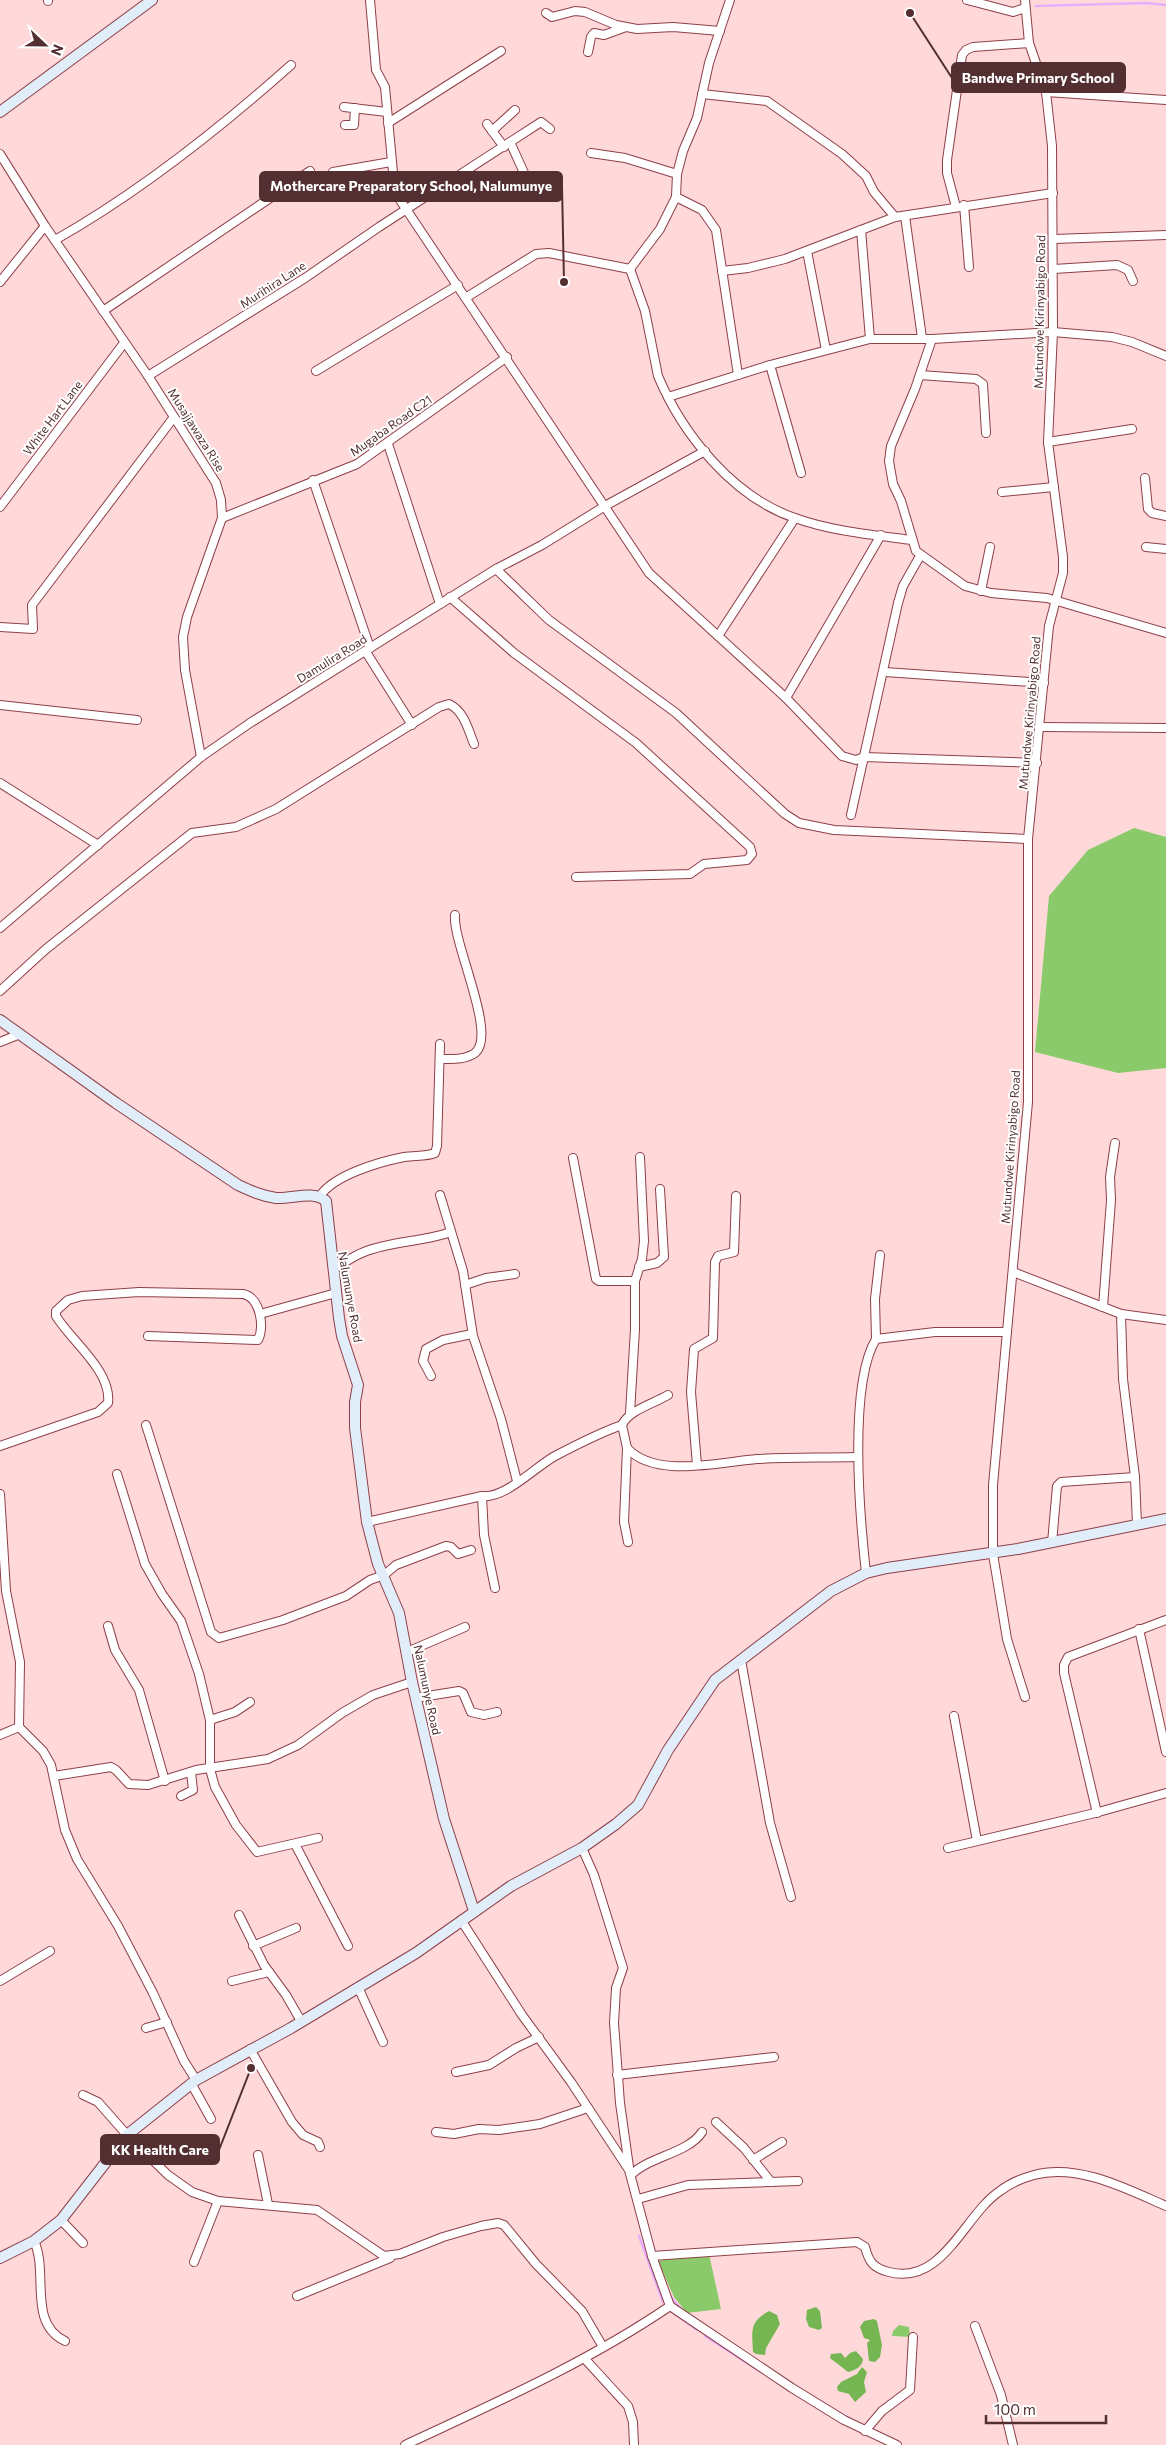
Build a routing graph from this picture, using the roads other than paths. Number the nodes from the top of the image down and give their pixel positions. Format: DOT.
graph roads {
  1 [pos="370,0"];
  2 [pos="730,0"];
  3 [pos="967,0"];
  4 [pos="148,1"];
  5 [pos="1025,4"];
  6 [pos="546,13"];
  7 [pos="626,27"];
  8 [pos="720,31"];
  9 [pos="1029,43"];
  10 [pos="501,51"];
  11 [pos="588,52"];
  12 [pos="291,65"];
  13 [pos="1046,92"];
  14 [pos="702,94"];
  15 [pos="1166,100"];
  16 [pos="344,107"];
  17 [pos="355,108"];
  18 [pos="515,110"];
  19 [pos="0,112"];
  20 [pos="387,112"];
  21 [pos="388,123"];
  22 [pos="345,125"];
  23 [pos="550,129"];
  24 [pos="507,144"];
  25 [pos="591,153"];
  26 [pos="0,154"];
  27 [pos="391,162"];
  28 [pos="310,171"];
  29 [pos="333,172"];
  30 [pos="677,174"];
  31 [pos="530,186"];
  32 [pos="1053,193"];
  33 [pos="676,197"];
  34 [pos="964,205"];
  35 [pos="956,207"];
  36 [pos="406,210"];
  37 [pos="905,216"];
  38 [pos="895,217"];
  39 [pos="45,226"];
  40 [pos="861,230"];
  41 [pos="1166,235"];
  42 [pos="1054,239"];
  43 [pos="55,240"];
  44 [pos="807,251"];
  45 [pos="968,267"];
  46 [pos="630,269"];
  47 [pos="1054,269"];
  48 [pos="722,272"];
  49 [pos="1133,281"];
  50 [pos="0,282"];
  51 [pos="458,285"];
  52 [pos="467,296"];
  53 [pos="103,311"];
  54 [pos="1053,332"];
  55 [pos="922,338"];
  56 [pos="870,339"];
  57 [pos="932,339"];
  58 [pos="124,343"];
  59 [pos="826,350"];
  60 [pos="1166,356"];
  61 [pos="507,357"];
  62 [pos="770,365"];
  63 [pos="316,371"];
  64 [pos="738,375"];
  65 [pos="920,375"];
  66 [pos="148,376"];
  67 [pos="668,397"];
  68 [pos="174,417"];
  69 [pos="1132,429"];
  70 [pos="986,433"];
  71 [pos="1048,442"];
  72 [pos="388,444"];
  73 [pos="705,451"];
  74 [pos="801,473"];
  75 [pos="1145,478"];
  76 [pos="313,480"];
  77 [pos="1054,487"];
  78 [pos="1002,492"];
  79 [pos="605,506"];
  80 [pos="0,507"];
  81 [pos="1166,516"];
  82 [pos="222,518"];
  83 [pos="794,518"];
  84 [pos="880,535"];
  85 [pos="911,540"];
  86 [pos="990,547"];
  87 [pos="1146,548"];
  88 [pos="1166,549"];
  89 [pos="920,556"];
  90 [pos="496,569"];
  91 [pos="981,591"];
  92 [pos="450,597"];
  93 [pos="1056,600"];
  94 [pos="440,604"];
  95 [pos="0,628"];
  96 [pos="1166,633"];
  97 [pos="718,636"];
  98 [pos="368,650"];
  99 [pos="884,672"];
  100 [pos="1044,683"];
  101 [pos="786,698"];
  102 [pos="0,705"];
  103 [pos="137,720"];
  104 [pos="412,725"];
  105 [pos="1040,727"];
  106 [pos="1166,728"];
  107 [pos="474,744"];
  108 [pos="201,757"];
  109 [pos="864,757"];
  110 [pos="1037,763"];
  111 [pos="0,783"];
  112 [pos="851,815"];
  113 [pos="1028,839"];
  114 [pos="98,845"];
  115 [pos="576,877"];
  116 [pos="455,915"];
  117 [pos="0,928"];
  118 [pos="0,991"];
  119 [pos="0,1020"];
  120 [pos="20,1034"];
  121 [pos="0,1042"];
  122 [pos="440,1044"];
  123 [pos="441,1059"];
  124 [pos="1115,1143"];
  125 [pos="640,1157"];
  126 [pos="573,1158"];
  127 [pos="660,1189"];
  128 [pos="440,1195"];
  129 [pos="320,1196"];
  130 [pos="736,1196"];
  131 [pos="450,1232"];
  132 [pos="880,1254"];
  133 [pos="639,1268"];
  134 [pos="333,1269"];
  135 [pos="1013,1272"];
  136 [pos="515,1274"];
  137 [pos="635,1281"];
  138 [pos="465,1285"];
  139 [pos="336,1293"];
  140 [pos="1103,1307"];
  141 [pos="260,1314"];
  142 [pos="1121,1314"];
  143 [pos="1166,1320"];
  144 [pos="1007,1332"];
  145 [pos="472,1334"];
  146 [pos="148,1336"];
  147 [pos="876,1339"];
  148 [pos="431,1376"];
  149 [pos="668,1396"];
  150 [pos="630,1414"];
  151 [pos="146,1425"];
  152 [pos="622,1425"];
  153 [pos="0,1446"];
  154 [pos="627,1448"];
  155 [pos="856,1457"];
  156 [pos="697,1465"];
  157 [pos="117,1474"];
  158 [pos="1135,1477"];
  159 [pos="517,1481"];
  160 [pos="0,1494"];
  161 [pos="482,1496"];
  162 [pos="1166,1519"];
  163 [pos="367,1522"];
  164 [pos="1137,1524"];
  165 [pos="628,1542"];
  166 [pos="1052,1544"];
  167 [pos="471,1550"];
  168 [pos="993,1554"];
  169 [pos="866,1573"];
  170 [pos="384,1575"];
  171 [pos="495,1588"];
  172 [pos="1166,1620"];
  173 [pos="108,1626"];
  174 [pos="465,1627"];
  175 [pos="1139,1629"];
  176 [pos="407,1652"];
  177 [pos="741,1660"];
  178 [pos="412,1682"];
  179 [pos="1025,1697"];
  180 [pos="415,1698"];
  181 [pos="250,1702"];
  182 [pos="497,1712"];
  183 [pos="954,1716"];
  184 [pos="210,1720"];
  185 [pos="19,1727"];
  186 [pos="0,1735"];
  187 [pos="1166,1752"];
  188 [pos="210,1769"];
  189 [pos="191,1772"];
  190 [pos="54,1776"];
  191 [pos="165,1781"];
  192 [pos="1166,1793"];
  193 [pos="181,1796"];
  194 [pos="1097,1813"];
  195 [pos="318,1838"];
  196 [pos="976,1841"];
  197 [pos="295,1844"];
  198 [pos="582,1848"];
  199 [pos="948,1848"];
  200 [pos="791,1897"];
  201 [pos="474,1911"];
  202 [pos="239,1916"];
  203 [pos="461,1920"];
  204 [pos="296,1928"];
  205 [pos="253,1946"];
  206 [pos="348,1946"];
  207 [pos="50,1951"];
  208 [pos="268,1972"];
  209 [pos="0,1981"];
  210 [pos="232,1982"];
  211 [pos="358,1988"];
  212 [pos="301,2021"];
  213 [pos="166,2022"];
  214 [pos="146,2028"];
  215 [pos="539,2037"];
  216 [pos="383,2042"];
  217 [pos="250,2049"];
  218 [pos="774,2057"];
  219 [pos="456,2072"];
  220 [pos="617,2075"];
  221 [pos="193,2082"];
  222 [pos="83,2095"];
  223 [pos="588,2108"];
  224 [pos="211,2119"];
  225 [pos="716,2122"];
  226 [pos="436,2132"];
  227 [pos="702,2132"];
  228 [pos="127,2135"];
  229 [pos="782,2142"];
  230 [pos="320,2147"];
  231 [pos="258,2155"];
  232 [pos="753,2160"];
  233 [pos="630,2172"];
  234 [pos="798,2181"];
  235 [pos="770,2182"];
  236 [pos="638,2199"];
  237 [pos="218,2201"];
  238 [pos="268,2204"];
  239 [pos="1166,2206"];
  240 [pos="61,2220"];
  241 [pos="34,2241"];
  242 [pos="83,2243"];
  243 [pos="652,2256"];
  244 [pos="392,2257"];
  245 [pos="0,2258"];
  246 [pos="194,2262"];
  247 [pos="297,2296"];
  248 [pos="670,2306"];
  249 [pos="976,2326"];
  250 [pos="914,2338"];
  251 [pos="65,2341"];
  252 [pos="603,2347"];
  253 [pos="585,2359"];
  254 [pos="886,2408"];
  255 [pos="865,2431"];
  256 [pos="874,2434"];
  257 [pos="405,2445"];
  258 [pos="634,2445"];
  259 [pos="897,2445"];
  260 [pos="1013,2445"];
  1 -- 20 [label="street"];
  2 -- 8 [label="street"];
  3 -- 5 [label="street"];
  4 -- 19 [label="street"];
  5 -- 9 [label="street, Mutundwe Kirinyabigo Road"];
  6 -- 7 [label="street"];
  7 -- 8 [label="street"];
  7 -- 11 [label="street"];
  8 -- 14 [label="street"];
  9 -- 13 [label="street, Mutundwe Kirinyabigo Road"];
  9 -- 35 [label="street"];
  10 -- 21 [label="street"];
  12 -- 43 [label="street"];
  13 -- 15 [label="street"];
  13 -- 32 [label="street, Mutundwe Kirinyabigo Road"];
  14 -- 30 [label="street"];
  14 -- 38 [label="street"];
  16 -- 17 [label="street"];
  17 -- 20 [label="street"];
  17 -- 22 [label="street"];
  18 -- 24 [label="street"];
  20 -- 21 [label="street"];
  21 -- 27 [label="street"];
  23 -- 24 [label="street, Murihira Lane"];
  24 -- 31 [label="street"];
  24 -- 36 [label="street, Murihira Lane"];
  25 -- 30 [label="street"];
  26 -- 39 [label="street, Musajjawaza Rise"];
  27 -- 29 [label="street"];
  27 -- 36 [label="street"];
  28 -- 53 [label="street"];
  30 -- 33 [label="street"];
  32 -- 34 [label="street"];
  32 -- 42 [label="street, Mutundwe Kirinyabigo Road"];
  33 -- 46 [label="street"];
  33 -- 48 [label="street"];
  34 -- 35 [label="street"];
  34 -- 45 [label="street"];
  35 -- 37 [label="street"];
  36 -- 51 [label="street"];
  36 -- 66 [label="street, Murihira Lane"];
  37 -- 38 [label="street"];
  37 -- 55 [label="street"];
  38 -- 40 [label="street"];
  39 -- 43 [label="street, Musajjawaza Rise"];
  39 -- 50 [label="street"];
  40 -- 44 [label="street"];
  40 -- 56 [label="street"];
  41 -- 42 [label="street"];
  42 -- 47 [label="street, Mutundwe Kirinyabigo Road"];
  43 -- 53 [label="street, Musajjawaza Rise"];
  44 -- 48 [label="street"];
  44 -- 59 [label="street"];
  46 -- 52 [label="street"];
  46 -- 67 [label="street"];
  47 -- 49 [label="street"];
  47 -- 54 [label="street, Mutundwe Kirinyabigo Road"];
  48 -- 64 [label="street"];
  51 -- 52 [label="street"];
  51 -- 63 [label="street"];
  52 -- 61 [label="street"];
  53 -- 58 [label="street, Musajjawaza Rise"];
  54 -- 57 [label="street"];
  54 -- 60 [label="street"];
  54 -- 71 [label="street, Mutundwe Kirinyabigo Road"];
  55 -- 56 [label="street"];
  55 -- 57 [label="street"];
  56 -- 59 [label="street"];
  57 -- 65 [label="street"];
  58 -- 66 [label="street, Musajjawaza Rise"];
  58 -- 80 [label="street, White Hart Lane"];
  59 -- 62 [label="street"];
  61 -- 72 [label="street, Mugaba Road C21"];
  61 -- 79 [label="street"];
  62 -- 64 [label="street"];
  62 -- 74 [label="street"];
  64 -- 67 [label="street"];
  65 -- 70 [label="street"];
  65 -- 85 [label="street"];
  66 -- 68 [label="street, Musajjawaza Rise"];
  67 -- 73 [label="street"];
  68 -- 82 [label="street, Musajjawaza Rise"];
  68 -- 95 [label="street"];
  69 -- 71 [label="street"];
  71 -- 77 [label="street, Mutundwe Kirinyabigo Road"];
  72 -- 76 [label="street, Mugaba Road C21"];
  72 -- 94 [label="street"];
  73 -- 79 [label="street, Damulira Road"];
  73 -- 83 [label="street"];
  75 -- 81 [label="street"];
  76 -- 82 [label="street, Mugaba Road C21"];
  76 -- 98 [label="street"];
  77 -- 78 [label="street"];
  77 -- 93 [label="street, Mutundwe Kirinyabigo Road"];
  79 -- 90 [label="street, Damulira Road"];
  79 -- 97 [label="street"];
  82 -- 108 [label="street, Musajjawaza Rise"];
  83 -- 84 [label="street"];
  83 -- 97 [label="street"];
  84 -- 85 [label="street"];
  84 -- 101 [label="street"];
  85 -- 89 [label="street"];
  86 -- 91 [label="street"];
  87 -- 88 [label="street"];
  89 -- 91 [label="street"];
  89 -- 99 [label="street"];
  90 -- 92 [label="street, Damulira Road"];
  90 -- 113 [label="street"];
  91 -- 93 [label="street"];
  92 -- 94 [label="street, Damulira Road"];
  92 -- 115 [label="street"];
  93 -- 96 [label="street"];
  93 -- 100 [label="street, Mutundwe Kirinyabigo Road"];
  94 -- 98 [label="street, Damulira Road"];
  97 -- 101 [label="street"];
  98 -- 104 [label="street"];
  98 -- 108 [label="street, Damulira Road"];
  99 -- 100 [label="street"];
  99 -- 109 [label="street"];
  100 -- 105 [label="street, Mutundwe Kirinyabigo Road"];
  101 -- 109 [label="street"];
  102 -- 103 [label="street"];
  104 -- 107 [label="street"];
  104 -- 118 [label="street"];
  105 -- 106 [label="street"];
  105 -- 110 [label="street, Mutundwe Kirinyabigo Road"];
  108 -- 114 [label="street, Damulira Road"];
  109 -- 110 [label="street"];
  109 -- 112 [label="street"];
  110 -- 113 [label="street, Mutundwe Kirinyabigo Road"];
  111 -- 114 [label="street"];
  113 -- 135 [label="street, Mutundwe Kirinyabigo Road"];
  114 -- 117 [label="street, Damulira Road"];
  116 -- 123 [label="street"];
  119 -- 120 [label="street"];
  120 -- 121 [label="street"];
  120 -- 129 [label="street"];
  122 -- 123 [label="street"];
  123 -- 129 [label="street"];
  124 -- 140 [label="street"];
  125 -- 133 [label="street"];
  126 -- 137 [label="street"];
  127 -- 133 [label="street"];
  128 -- 131 [label="street"];
  129 -- 134 [label="street, Nalumunye Road"];
  130 -- 156 [label="street"];
  131 -- 134 [label="street"];
  131 -- 138 [label="street"];
  132 -- 147 [label="street"];
  133 -- 137 [label="street"];
  134 -- 139 [label="street, Nalumunye Road"];
  135 -- 140 [label="street"];
  135 -- 144 [label="street, Mutundwe Kirinyabigo Road"];
  136 -- 138 [label="street"];
  137 -- 150 [label="street"];
  138 -- 145 [label="street"];
  139 -- 141 [label="street"];
  139 -- 163 [label="street, Nalumunye Road"];
  140 -- 142 [label="street"];
  141 -- 146 [label="street"];
  141 -- 153 [label="street"];
  142 -- 143 [label="street"];
  142 -- 158 [label="street"];
  144 -- 147 [label="street"];
  144 -- 168 [label="street, Mutundwe Kirinyabigo Road"];
  145 -- 148 [label="street"];
  145 -- 159 [label="street"];
  147 -- 155 [label="street"];
  149 -- 150 [label="street"];
  150 -- 152 [label="street"];
  151 -- 170 [label="street"];
  152 -- 154 [label="street"];
  152 -- 159 [label="street"];
  154 -- 156 [label="street"];
  154 -- 165 [label="street"];
  155 -- 156 [label="street"];
  155 -- 169 [label="street"];
  157 -- 184 [label="street"];
  158 -- 164 [label="street"];
  158 -- 166 [label="street"];
  159 -- 161 [label="street"];
  160 -- 185 [label="street"];
  161 -- 163 [label="street"];
  161 -- 171 [label="street"];
  162 -- 164 [label="street"];
  163 -- 170 [label="street, Nalumunye Road"];
  164 -- 166 [label="street"];
  166 -- 168 [label="street"];
  167 -- 170 [label="street"];
  168 -- 169 [label="street"];
  168 -- 179 [label="street, Mutundwe Kirinyabigo Road"];
  169 -- 177 [label="street"];
  170 -- 176 [label="street, Nalumunye Road"];
  172 -- 175 [label="street"];
  173 -- 191 [label="street"];
  174 -- 176 [label="street"];
  175 -- 187 [label="street"];
  175 -- 194 [label="street"];
  176 -- 178 [label="street, Nalumunye Road"];
  177 -- 198 [label="street"];
  177 -- 200 [label="street"];
  178 -- 180 [label="street, Nalumunye Road"];
  178 -- 188 [label="street"];
  180 -- 182 [label="street"];
  180 -- 201 [label="street, Nalumunye Road"];
  181 -- 184 [label="street"];
  183 -- 196 [label="street"];
  184 -- 188 [label="street"];
  185 -- 186 [label="street"];
  185 -- 190 [label="street"];
  188 -- 189 [label="street"];
  188 -- 197 [label="street"];
  189 -- 191 [label="street"];
  189 -- 193 [label="street"];
  190 -- 191 [label="street"];
  190 -- 213 [label="street"];
  192 -- 194 [label="street"];
  194 -- 196 [label="street"];
  195 -- 197 [label="street"];
  196 -- 199 [label="street"];
  197 -- 206 [label="street"];
  198 -- 201 [label="street"];
  198 -- 220 [label="street"];
  201 -- 203 [label="street"];
  202 -- 205 [label="street"];
  203 -- 211 [label="street"];
  203 -- 215 [label="street"];
  204 -- 205 [label="street"];
  205 -- 208 [label="street"];
  207 -- 209 [label="street"];
  208 -- 210 [label="street"];
  208 -- 212 [label="street"];
  211 -- 212 [label="street"];
  211 -- 216 [label="street"];
  212 -- 217 [label="street"];
  213 -- 214 [label="street"];
  213 -- 221 [label="street"];
  215 -- 219 [label="street"];
  215 -- 223 [label="street"];
  217 -- 221 [label="street"];
  217 -- 230 [label="street"];
  218 -- 220 [label="street"];
  220 -- 233 [label="street"];
  221 -- 224 [label="street"];
  221 -- 228 [label="street"];
  222 -- 228 [label="street"];
  223 -- 226 [label="street"];
  223 -- 233 [label="street"];
  225 -- 232 [label="street"];
  227 -- 233 [label="street"];
  228 -- 237 [label="street"];
  228 -- 240 [label="street"];
  229 -- 232 [label="street"];
  231 -- 238 [label="street"];
  232 -- 235 [label="street"];
  233 -- 236 [label="street"];
  234 -- 235 [label="street"];
  235 -- 236 [label="street"];
  236 -- 243 [label="street"];
  237 -- 238 [label="street"];
  237 -- 246 [label="street"];
  238 -- 244 [label="street"];
  239 -- 243 [label="street"];
  240 -- 241 [label="street"];
  240 -- 242 [label="street"];
  241 -- 245 [label="street"];
  241 -- 251 [label="street"];
  243 -- 248 [label="street"];
  244 -- 247 [label="street"];
  244 -- 252 [label="street"];
  248 -- 252 [label="street"];
  248 -- 255 [label="street"];
  249 -- 260 [label="street"];
  250 -- 254 [label="street"];
  252 -- 253 [label="street"];
  253 -- 257 [label="street"];
  253 -- 258 [label="street"];
  254 -- 255 [label="street"];
  254 -- 256 [label="street"];
  255 -- 256 [label="street"];
  256 -- 259 [label="street"];
}
